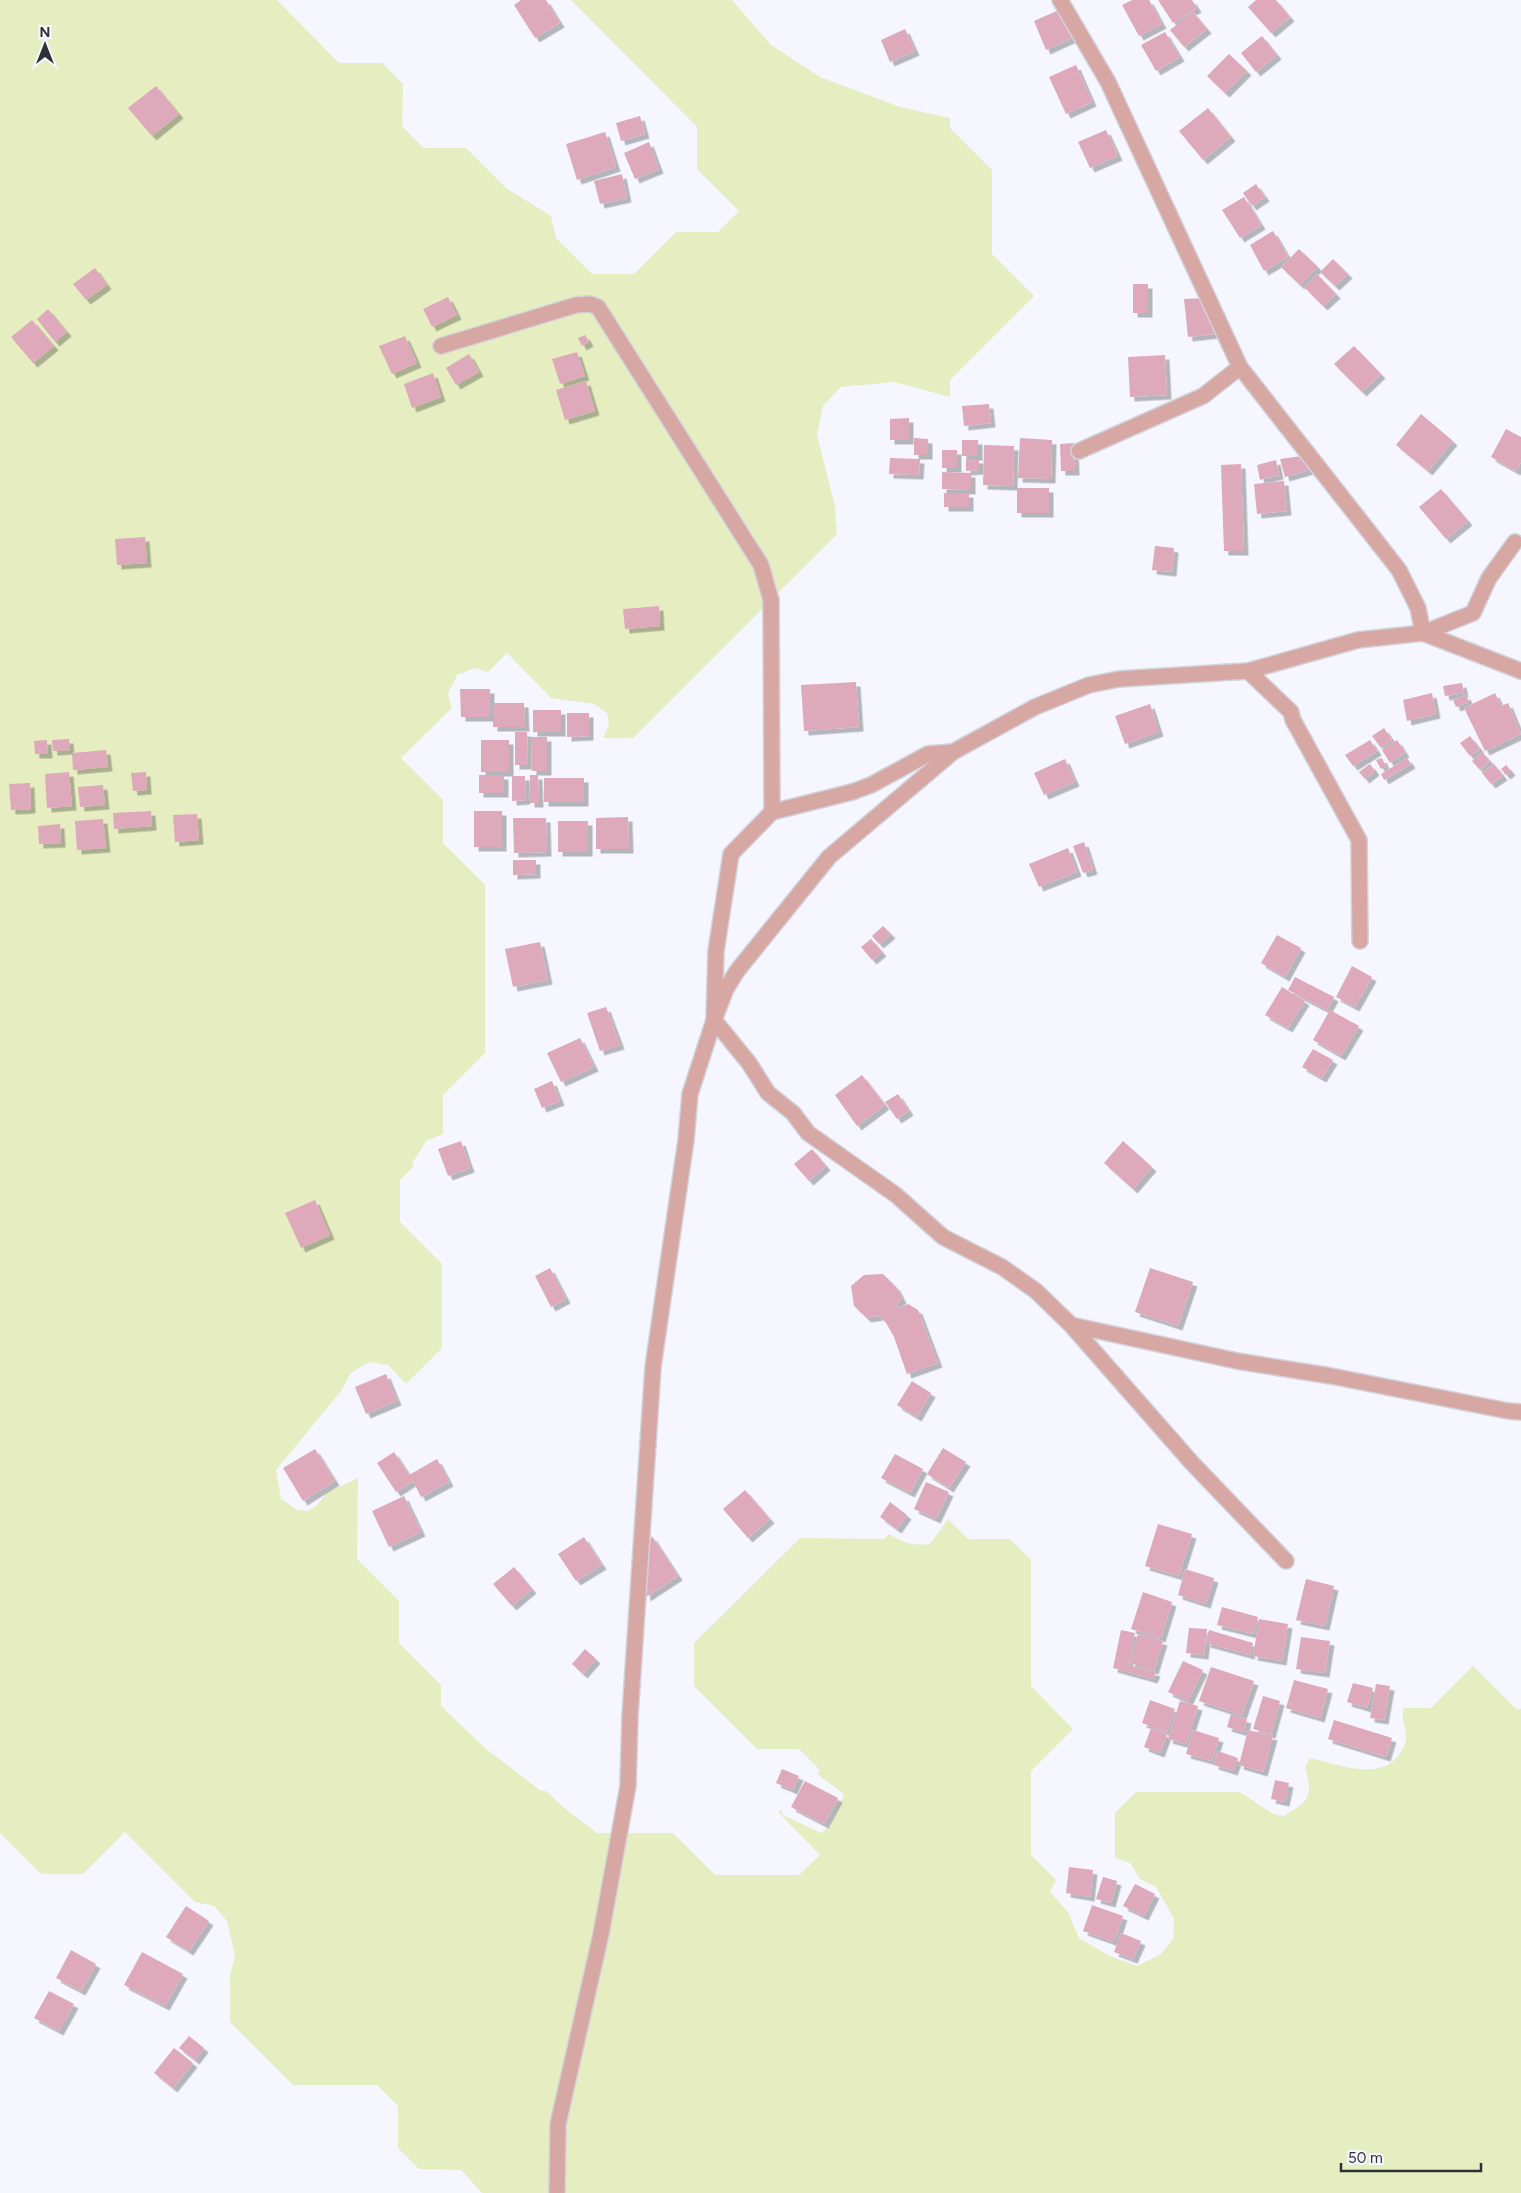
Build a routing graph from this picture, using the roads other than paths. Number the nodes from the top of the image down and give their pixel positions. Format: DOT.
graph roads {
  1 [pos="1060,0"];
  2 [pos="441,346"];
  3 [pos="1240,367"];
  4 [pos="1079,451"];
  5 [pos="1515,542"];
  6 [pos="1423,633"];
  7 [pos="1248,671"];
  8 [pos="1521,671"];
  9 [pos="953,752"];
  10 [pos="772,812"];
  11 [pos="1360,941"];
  12 [pos="714,1020"];
  13 [pos="1071,1324"];
  14 [pos="1521,1412"];
  15 [pos="1286,1560"];
  16 [pos="557,2193"];
  1 -- 3 [label="street"];
  2 -- 10 [label="street"];
  3 -- 4 [label="street"];
  3 -- 6 [label="street"];
  5 -- 6 [label="street"];
  6 -- 7 [label="street"];
  6 -- 8 [label="street"];
  7 -- 9 [label="street"];
  7 -- 11 [label="street"];
  9 -- 10 [label="street"];
  9 -- 12 [label="street"];
  10 -- 12 [label="street"];
  12 -- 13 [label="street"];
  12 -- 16 [label="street"];
  13 -- 14 [label="street"];
  13 -- 15 [label="street"];
}
